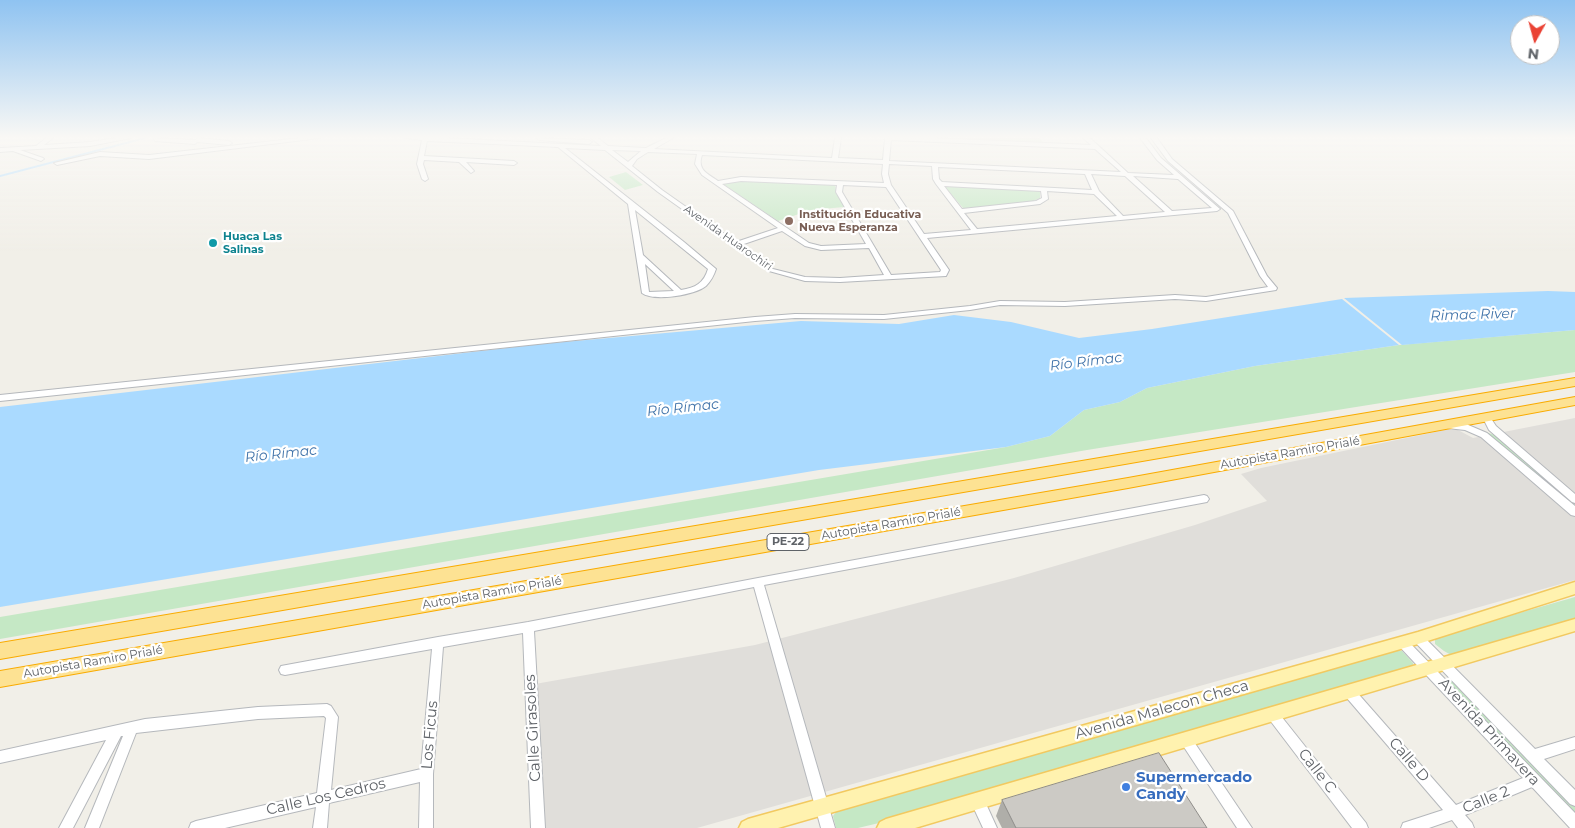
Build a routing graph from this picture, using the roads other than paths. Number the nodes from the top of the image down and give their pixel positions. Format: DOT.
graph roads {
  1 [pos="598,177"];
  2 [pos="642,177"];
  3 [pos="709,177"];
  4 [pos="886,177"];
  5 [pos="936,177"];
  6 [pos="1089,177"];
  7 [pos="1129,177"];
  8 [pos="1178,177"];
  9 [pos="1190,177"];
  10 [pos="717,183"];
  11 [pos="840,184"];
  12 [pos="939,184"];
  13 [pos="888,185"];
  14 [pos="1044,190"];
  15 [pos="1096,192"];
  16 [pos="631,203"];
  17 [pos="961,211"];
  18 [pos="1170,214"];
  19 [pos="1122,218"];
  20 [pos="783,228"];
  21 [pos="976,231"];
  22 [pos="923,236"];
  23 [pos="735,245"];
  24 [pos="871,246"];
  25 [pos="640,256"];
  26 [pos="889,277"];
  27 [pos="679,292"];
  28 [pos="1575,382"];
  29 [pos="0,398"];
  30 [pos="1575,401"];
  31 [pos="1489,416"];
  32 [pos="1442,425"];
  33 [pos="1204,499"];
  34 [pos="1575,499"];
  35 [pos="1575,512"];
  36 [pos="758,582"];
  37 [pos="1575,588"];
  38 [pos="1575,625"];
  39 [pos="528,627"];
  40 [pos="1410,640"];
  41 [pos="438,642"];
  42 [pos="0,651"];
  43 [pos="1436,666"];
  44 [pos="285,670"];
  45 [pos="0,679"];
  46 [pos="1350,693"];
  47 [pos="1273,715"];
  48 [pos="132,728"];
  49 [pos="117,731"];
  50 [pos="1186,740"];
  51 [pos="1575,743"];
  52 [pos="1533,756"];
  53 [pos="0,757"];
  54 [pos="427,774"];
  55 [pos="1534,780"];
  56 [pos="323,798"];
  57 [pos="1575,799"];
  58 [pos="978,800"];
  59 [pos="821,807"];
  60 [pos="1454,813"];
  61 [pos="1575,823"];
  62 [pos="66,828"];
  63 [pos="92,828"];
  64 [pos="196,828"];
  65 [pos="320,828"];
  66 [pos="426,828"];
  67 [pos="538,828"];
  68 [pos="748,828"];
  69 [pos="828,828"];
  70 [pos="886,828"];
  71 [pos="990,828"];
  72 [pos="1245,828"];
  73 [pos="1361,828"];
  74 [pos="1408,828"];
  75 [pos="1467,828"];
  1 -- 16 [label="street"];
  2 -- 23 [label="street, Avenida Huarochiri"];
  3 -- 10 [label="street"];
  4 -- 13 [label="street"];
  5 -- 12 [label="street"];
  6 -- 15 [label="street"];
  7 -- 18 [label="street"];
  8 -- 18 [label="street"];
  9 -- 29 [label="street"];
  10 -- 11 [label="street"];
  10 -- 20 [label="street"];
  11 -- 13 [label="street"];
  11 -- 24 [label="street"];
  12 -- 14 [label="street"];
  12 -- 17 [label="street"];
  13 -- 22 [label="street"];
  14 -- 15 [label="street"];
  14 -- 17 [label="street"];
  15 -- 19 [label="street"];
  16 -- 25 [label="street"];
  16 -- 27 [label="street"];
  17 -- 21 [label="street"];
  18 -- 19 [label="street"];
  19 -- 21 [label="street"];
  20 -- 23 [label="street"];
  20 -- 24 [label="street"];
  21 -- 22 [label="street"];
  22 -- 26 [label="street, Avenida Huarochiri"];
  23 -- 26 [label="street, Avenida Huarochiri"];
  24 -- 26 [label="street"];
  25 -- 27 [label="street"];
  25 -- 27 [label="street"];
  28 -- 42 [label="highway, Autopista Ramiro Prialé / PE-22"];
  30 -- 31 [label="highway, Autopista Ramiro Prialé / PE-22"];
  31 -- 32 [label="highway, Autopista Ramiro Prialé / PE-22"];
  31 -- 34 [label="street"];
  32 -- 35 [label="street"];
  32 -- 45 [label="highway, Autopista Ramiro Prialé / PE-22"];
  33 -- 36 [label="street"];
  36 -- 39 [label="street"];
  36 -- 59 [label="street"];
  37 -- 40 [label="main road, Avenida Malecon Checa"];
  38 -- 43 [label="main road"];
  39 -- 41 [label="street"];
  39 -- 67 [label="street, Calle Girasoles"];
  40 -- 43 [label="street, Avenida Primavera"];
  40 -- 59 [label="main road, Avenida Malecon Checa"];
  41 -- 44 [label="street"];
  41 -- 54 [label="street, Los Ficus"];
  43 -- 46 [label="main road"];
  43 -- 52 [label="street, Avenida Primavera"];
  43 -- 55 [label="street, Avenida Primavera"];
  46 -- 47 [label="main road"];
  46 -- 60 [label="street, Calle D"];
  47 -- 50 [label="main road"];
  47 -- 73 [label="street, Calle C"];
  48 -- 49 [label="street"];
  48 -- 56 [label="street"];
  48 -- 63 [label="street"];
  49 -- 53 [label="street"];
  49 -- 62 [label="street"];
  50 -- 58 [label="main road"];
  50 -- 72 [label="street"];
  51 -- 52 [label="street"];
  52 -- 57 [label="street, Avenida Primavera"];
  54 -- 56 [label="street, Calle Los Cedros"];
  54 -- 66 [label="street, Los Ficus"];
  55 -- 60 [label="street, Calle 2"];
  55 -- 61 [label="street, Avenida Primavera"];
  56 -- 64 [label="street, Calle Los Cedros"];
  56 -- 65 [label="street"];
  58 -- 70 [label="main road"];
  58 -- 71 [label="street"];
  59 -- 68 [label="main road, Avenida Malecon Checa"];
  59 -- 69 [label="street"];
  60 -- 74 [label="street, Calle 2"];
  60 -- 75 [label="street, Calle D"];
}
